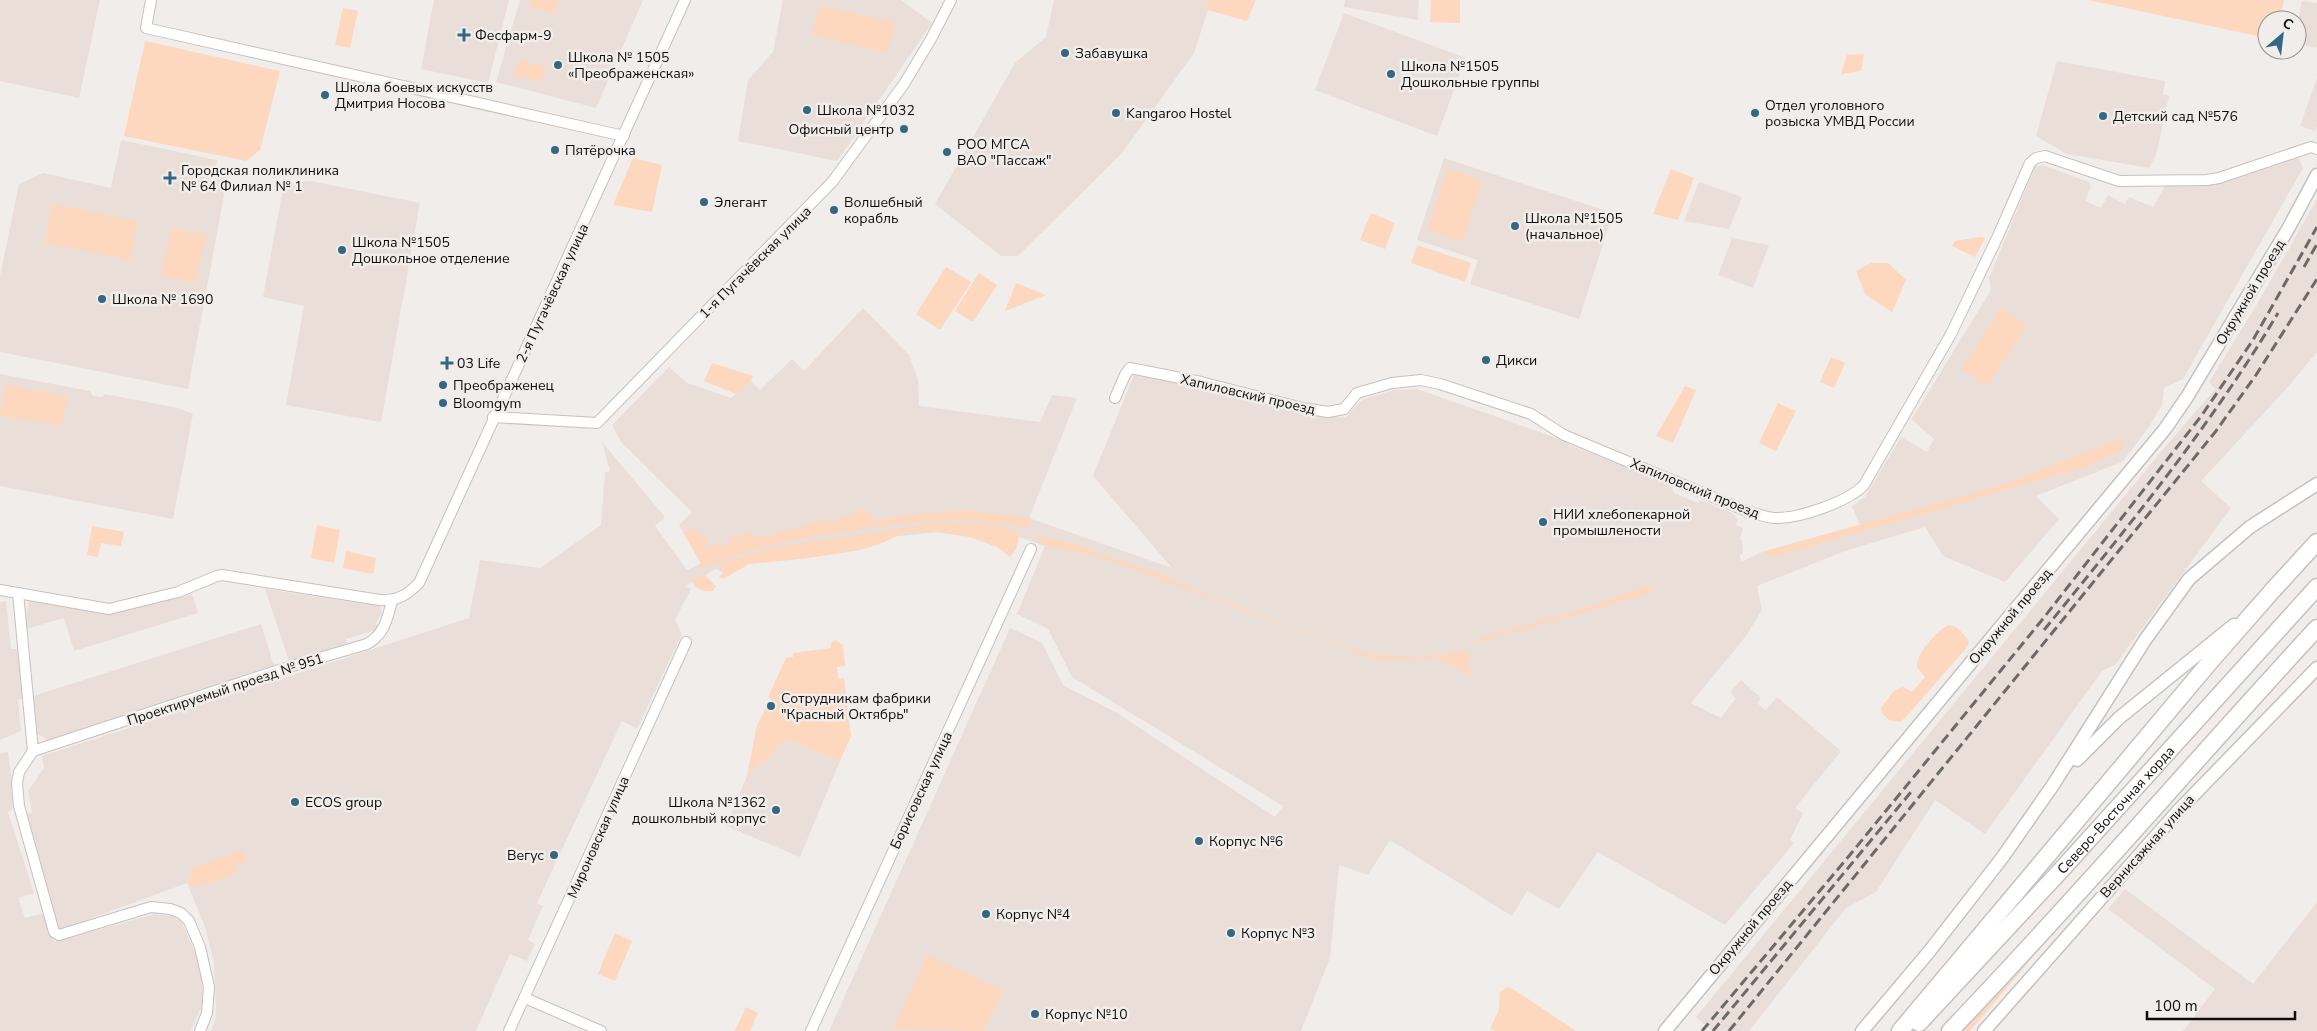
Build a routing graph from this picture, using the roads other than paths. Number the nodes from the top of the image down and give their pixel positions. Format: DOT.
graph roads {
  1 [pos="151,0"];
  2 [pos="685,0"];
  3 [pos="951,0"];
  4 [pos="624,136"];
  5 [pos="2317,149"];
  6 [pos="2317,175"];
  7 [pos="1115,398"];
  8 [pos="493,417"];
  9 [pos="2317,484"];
  10 [pos="2317,542"];
  11 [pos="1031,549"];
  12 [pos="2317,587"];
  13 [pos="0,590"];
  14 [pos="2272,590"];
  15 [pos="18,593"];
  16 [pos="392,601"];
  17 [pos="2317,628"];
  18 [pos="686,642"];
  19 [pos="2317,668"];
  20 [pos="33,751"];
  21 [pos="2053,785"];
  22 [pos="525,998"];
  23 [pos="200,1031"];
  24 [pos="509,1031"];
  25 [pos="601,1031"];
  26 [pos="812,1031"];
  27 [pos="1665,1031"];
  28 [pos="1862,1031"];
  29 [pos="1900,1031"];
  30 [pos="1912,1031"];
  31 [pos="1950,1031"];
  32 [pos="1984,1031"];
  1 -- 4 [label="street"];
  2 -- 4 [label="street, 2-я Пугачёвская улица"];
  3 -- 8 [label="street, 1-я Пугачёвская улица"];
  4 -- 8 [label="street, 2-я Пугачёвская улица"];
  5 -- 7 [label="street, Хапиловский проезд"];
  6 -- 27 [label="street, Окружной проезд"];
  8 -- 16 [label="street, 2-я Пугачёвская улица"];
  9 -- 21 [label="street"];
  10 -- 14 [label="main road"];
  11 -- 26 [label="street, Борисовская улица"];
  12 -- 30 [label="main road, Северо-Восточная хорда"];
  13 -- 15 [label="street"];
  14 -- 21 [label="street"];
  14 -- 29 [label="main road"];
  15 -- 16 [label="street"];
  15 -- 20 [label="street"];
  16 -- 20 [label="street, Проектируемый проезд № 951"];
  17 -- 31 [label="main road, Северо-Восточная хорда"];
  18 -- 22 [label="street, Мироновская улица"];
  19 -- 32 [label="street, Вернисажная улица"];
  20 -- 23 [label="street"];
  21 -- 28 [label="street"];
  22 -- 24 [label="street, Мироновская улица"];
  22 -- 25 [label="street"];
}
